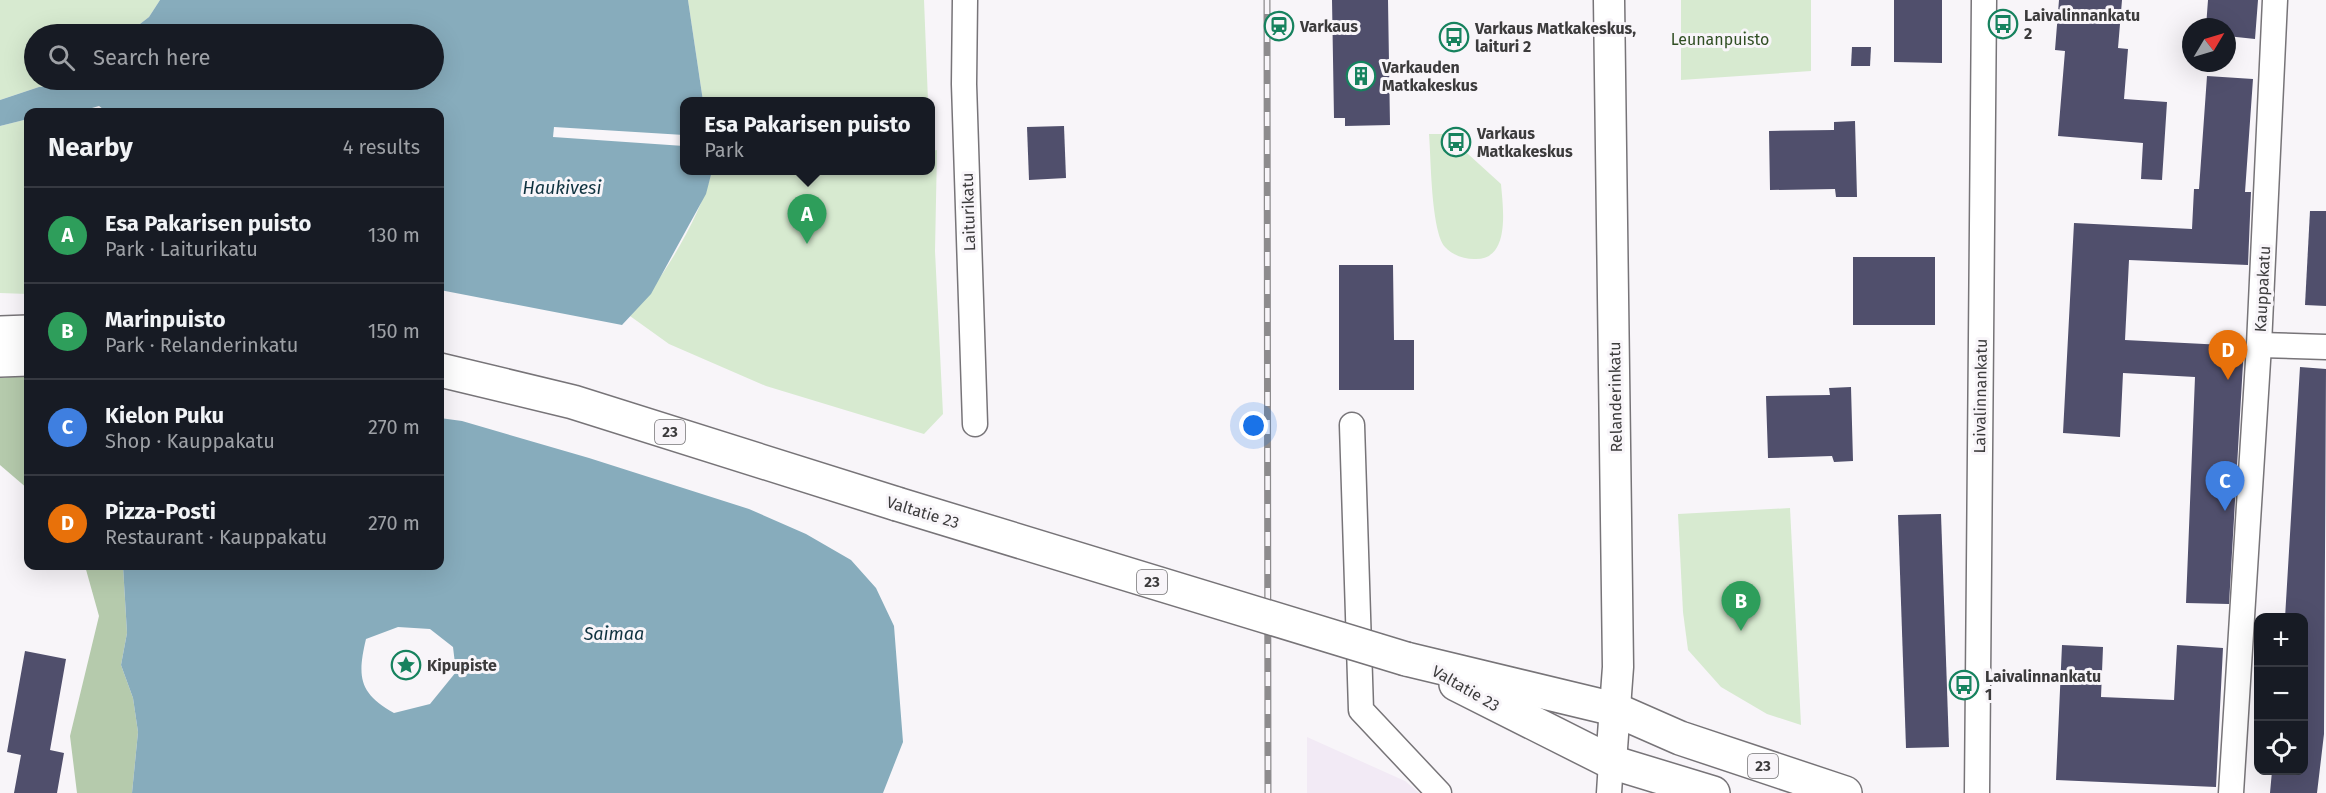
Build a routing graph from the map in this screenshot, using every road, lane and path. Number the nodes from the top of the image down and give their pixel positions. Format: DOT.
graph roads {
  1 [pos="965,0"];
  2 [pos="1609,0"];
  3 [pos="1984,0"];
  4 [pos="2275,0"];
  5 [pos="24,332"];
  6 [pos="0,333"];
  7 [pos="2259,345"];
  8 [pos="2326,347"];
  9 [pos="24,359"];
  10 [pos="0,360"];
  11 [pos="444,371"];
  12 [pos="975,424"];
  13 [pos="1352,425"];
  14 [pos="1417,662"];
  15 [pos="1614,709"];
  16 [pos="1610,778"];
  17 [pos="1439,793"];
  18 [pos="1713,793"];
  19 [pos="1845,793"];
  20 [pos="1977,793"];
  21 [pos="2231,793"];
  1 -- 12 [label="street, Laiturikatu"];
  2 -- 15 [label="main road, Relanderinkatu"];
  3 -- 20 [label="street, Laivalinnankatu"];
  4 -- 7 [label="street, Kauppakatu"];
  5 -- 6 [label="highway"];
  7 -- 8 [label="street"];
  7 -- 21 [label="street, Kauppakatu"];
  9 -- 10 [label="highway"];
  11 -- 14 [label="highway, Valtatie 23 / 23, bridge"];
  13 -- 17 [label="street"];
  14 -- 15 [label="highway, Valtatie 23 / 23"];
  14 -- 16 [label="highway, Valtatie 23 / 23"];
  15 -- 16 [label="main road, Relanderinkatu"];
  15 -- 19 [label="highway, 23"];
  16 -- 18 [label="highway, 23"];
}
